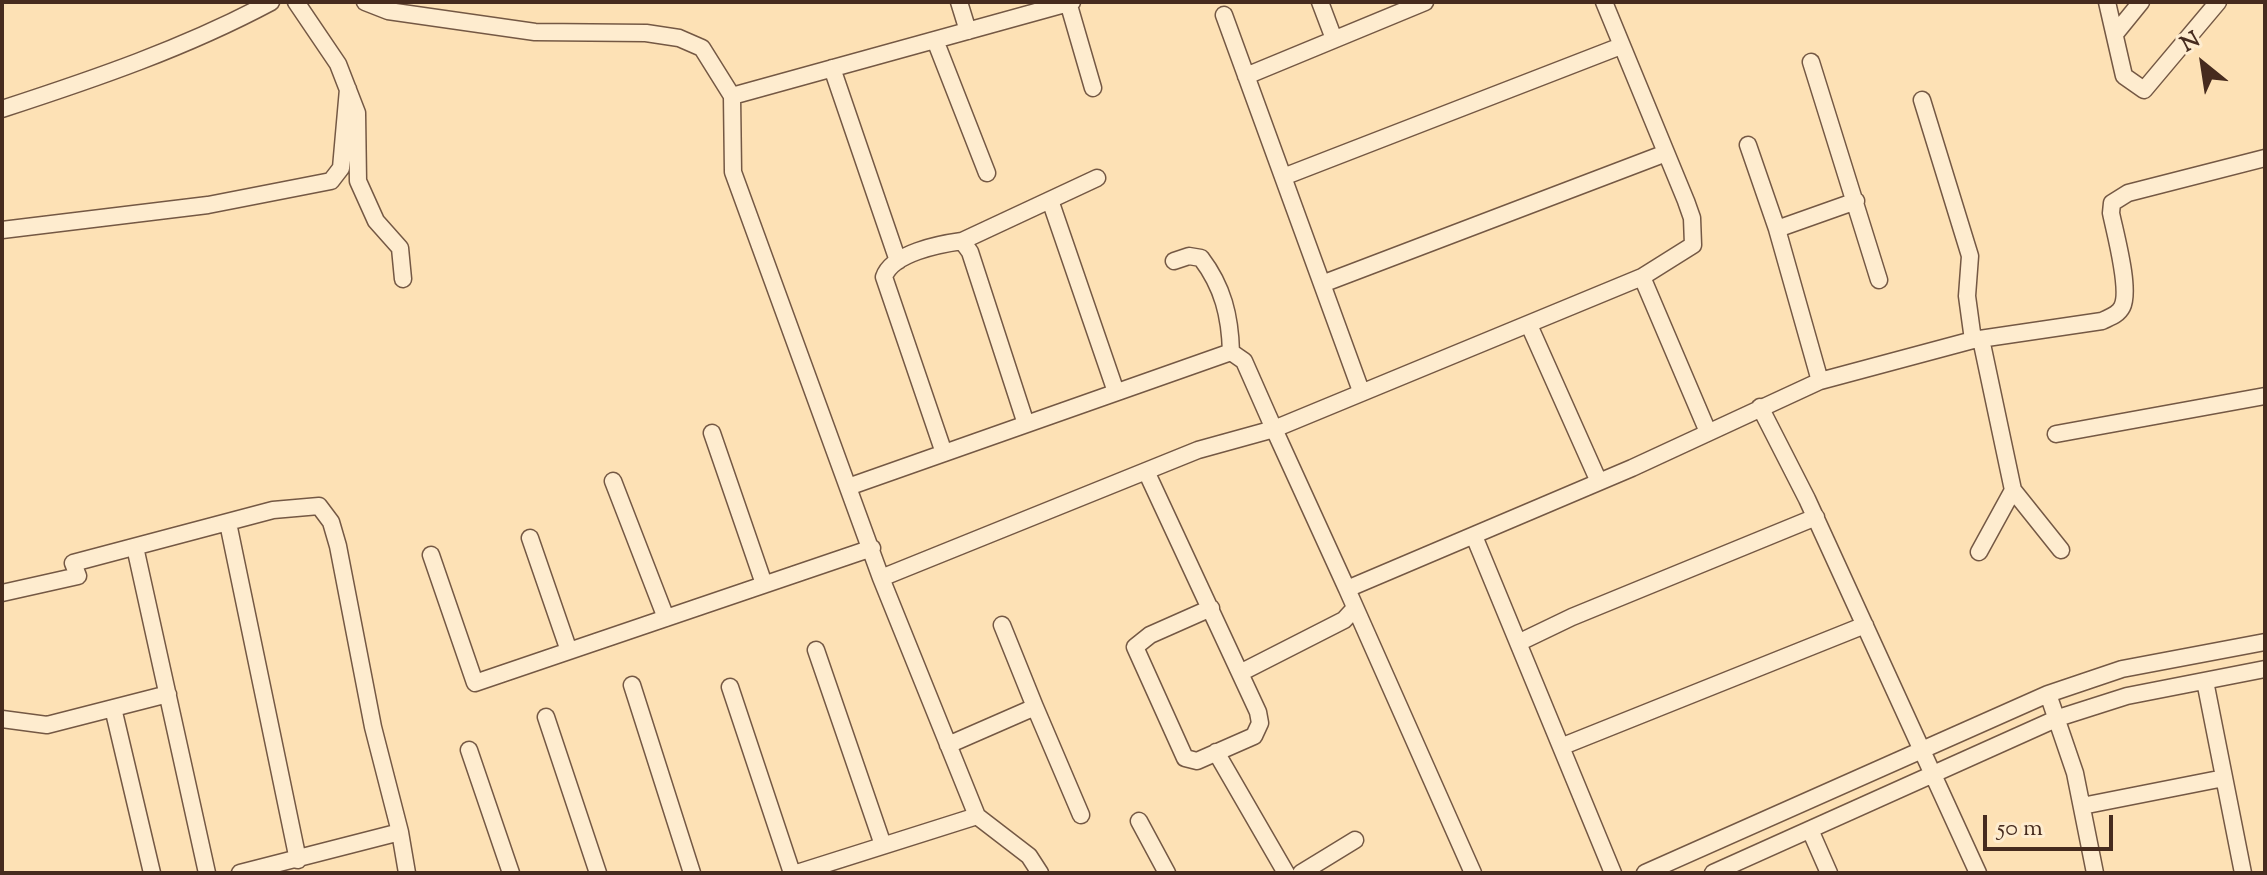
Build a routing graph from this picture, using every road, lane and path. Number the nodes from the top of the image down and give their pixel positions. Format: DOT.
graph roads {
  1 [pos="271,2"];
  2 [pos="296,2"];
  3 [pos="365,2"];
  4 [pos="959,2"];
  5 [pos="1069,2"];
  6 [pos="1320,2"];
  7 [pos="1425,2"];
  8 [pos="1604,2"];
  9 [pos="2107,2"];
  10 [pos="2141,2"];
  11 [pos="2218,2"];
  12 [pos="1224,15"];
  13 [pos="968,31"];
  14 [pos="2115,34"];
  15 [pos="1334,39"];
  16 [pos="935,40"];
  17 [pos="1621,46"];
  18 [pos="1811,62"];
  19 [pos="832,68"];
  20 [pos="1246,76"];
  21 [pos="1093,88"];
  22 [pos="348,89"];
  23 [pos="732,96"];
  24 [pos="1922,100"];
  25 [pos="2,109"];
  26 [pos="1748,145"];
  27 [pos="1666,153"];
  28 [pos="2265,158"];
  29 [pos="987,173"];
  30 [pos="1283,177"];
  31 [pos="1097,178"];
  32 [pos="1050,200"];
  33 [pos="1856,201"];
  34 [pos="1777,229"];
  35 [pos="2,230"];
  36 [pos="962,241"];
  37 [pos="898,261"];
  38 [pos="1174,261"];
  39 [pos="1642,277"];
  40 [pos="403,279"];
  41 [pos="1879,280"];
  42 [pos="1322,284"];
  43 [pos="1529,325"];
  44 [pos="1977,340"];
  45 [pos="1231,352"];
  46 [pos="1820,381"];
  47 [pos="1361,391"];
  48 [pos="1116,392"];
  49 [pos="2265,396"];
  50 [pos="1760,407"];
  51 [pos="1026,424"];
  52 [pos="1274,429"];
  53 [pos="1708,432"];
  54 [pos="712,433"];
  55 [pos="2056,434"];
  56 [pos="944,453"];
  57 [pos="1146,471"];
  58 [pos="613,481"];
  59 [pos="1599,482"];
  60 [pos="848,487"];
  61 [pos="2013,490"];
  62 [pos="1816,517"];
  63 [pos="228,523"];
  64 [pos="1474,536"];
  65 [pos="530,538"];
  66 [pos="135,547"];
  67 [pos="872,548"];
  68 [pos="2061,550"];
  69 [pos="1979,552"];
  70 [pos="431,555"];
  71 [pos="881,578"];
  72 [pos="764,584"];
  73 [pos="1347,589"];
  74 [pos="2,593"];
  75 [pos="1211,608"];
  76 [pos="1355,608"];
  77 [pos="666,618"];
  78 [pos="1002,625"];
  79 [pos="1865,625"];
  80 [pos="1520,642"];
  81 [pos="2265,642"];
  82 [pos="816,650"];
  83 [pos="569,651"];
  84 [pos="2265,669"];
  85 [pos="1240,673"];
  86 [pos="2205,681"];
  87 [pos="632,685"];
  88 [pos="730,687"];
  89 [pos="168,694"];
  90 [pos="2048,694"];
  91 [pos="1035,707"];
  92 [pos="113,708"];
  93 [pos="546,717"];
  94 [pos="2,718"];
  95 [pos="2058,718"];
  96 [pos="948,745"];
  97 [pos="1563,746"];
  98 [pos="469,750"];
  99 [pos="1923,750"];
  100 [pos="1216,752"];
  101 [pos="1934,775"];
  102 [pos="2224,778"];
  103 [pos="2082,806"];
  104 [pos="1081,815"];
  105 [pos="977,816"];
  106 [pos="1139,821"];
  107 [pos="400,832"];
  108 [pos="1811,832"];
  109 [pos="1355,840"];
  110 [pos="883,845"];
  111 [pos="298,860"];
  112 [pos="152,873"];
  113 [pos="207,873"];
  114 [pos="240,873"];
  115 [pos="407,873"];
  116 [pos="511,873"];
  117 [pos="598,873"];
  118 [pos="692,873"];
  119 [pos="795,873"];
  120 [pos="1040,873"];
  121 [pos="1167,873"];
  122 [pos="1286,873"];
  123 [pos="1301,873"];
  124 [pos="1473,873"];
  125 [pos="1613,873"];
  126 [pos="1645,873"];
  127 [pos="1713,873"];
  128 [pos="1829,873"];
  129 [pos="1978,873"];
  130 [pos="2095,873"];
  131 [pos="2243,873"];
  1 -- 25 [label="street"];
  2 -- 22 [label="street"];
  3 -- 23 [label="street"];
  4 -- 13 [label="street"];
  5 -- 13 [label="street"];
  5 -- 21 [label="street"];
  6 -- 15 [label="street"];
  7 -- 15 [label="street"];
  8 -- 17 [label="street"];
  9 -- 14 [label="street"];
  10 -- 14 [label="street"];
  11 -- 14 [label="street"];
  12 -- 20 [label="street"];
  13 -- 16 [label="street"];
  15 -- 20 [label="street"];
  16 -- 19 [label="street"];
  16 -- 29 [label="street"];
  17 -- 27 [label="street"];
  17 -- 30 [label="street"];
  18 -- 33 [label="street"];
  19 -- 23 [label="street"];
  19 -- 37 [label="street"];
  20 -- 30 [label="street"];
  22 -- 35 [label="street"];
  22 -- 40 [label="street"];
  23 -- 60 [label="street"];
  24 -- 44 [label="street"];
  26 -- 34 [label="street"];
  27 -- 39 [label="street"];
  27 -- 42 [label="street"];
  28 -- 44 [label="street"];
  30 -- 42 [label="street"];
  31 -- 32 [label="street"];
  32 -- 36 [label="street"];
  32 -- 48 [label="street"];
  33 -- 34 [label="street"];
  33 -- 41 [label="street"];
  34 -- 46 [label="street"];
  36 -- 37 [label="street"];
  36 -- 51 [label="street"];
  37 -- 56 [label="street"];
  38 -- 45 [label="street"];
  39 -- 43 [label="street"];
  39 -- 53 [label="street"];
  42 -- 47 [label="street"];
  43 -- 47 [label="street"];
  43 -- 59 [label="street"];
  44 -- 46 [label="street"];
  44 -- 61 [label="street"];
  45 -- 48 [label="street"];
  45 -- 52 [label="street"];
  46 -- 50 [label="street"];
  47 -- 52 [label="street"];
  48 -- 51 [label="street"];
  49 -- 55 [label="street"];
  50 -- 53 [label="street"];
  50 -- 62 [label="street"];
  51 -- 56 [label="street"];
  52 -- 57 [label="street"];
  52 -- 73 [label="street"];
  53 -- 59 [label="street"];
  54 -- 72 [label="street"];
  56 -- 60 [label="street"];
  57 -- 71 [label="street"];
  57 -- 75 [label="street"];
  58 -- 77 [label="street"];
  59 -- 64 [label="street"];
  60 -- 67 [label="street"];
  61 -- 68 [label="street"];
  61 -- 69 [label="street"];
  62 -- 79 [label="street"];
  62 -- 80 [label="street"];
  63 -- 66 [label="street"];
  63 -- 107 [label="street"];
  63 -- 111 [label="street"];
  64 -- 73 [label="street"];
  64 -- 80 [label="street"];
  65 -- 83 [label="street"];
  66 -- 74 [label="street"];
  66 -- 89 [label="street"];
  67 -- 71 [label="street"];
  67 -- 72 [label="street"];
  70 -- 83 [label="street"];
  71 -- 96 [label="street"];
  72 -- 77 [label="street"];
  73 -- 76 [label="street"];
  75 -- 85 [label="street"];
  75 -- 100 [label="street"];
  76 -- 85 [label="street"];
  76 -- 124 [label="street"];
  77 -- 83 [label="street"];
  78 -- 91 [label="street"];
  79 -- 97 [label="street"];
  79 -- 99 [label="street"];
  80 -- 97 [label="street"];
  81 -- 90 [label="street"];
  82 -- 110 [label="street"];
  84 -- 86 [label="street"];
  85 -- 100 [label="street"];
  86 -- 95 [label="street"];
  86 -- 102 [label="street"];
  87 -- 118 [label="street"];
  88 -- 119 [label="street"];
  89 -- 92 [label="street"];
  89 -- 113 [label="street"];
  90 -- 95 [label="street"];
  90 -- 99 [label="street"];
  91 -- 96 [label="street"];
  91 -- 104 [label="street"];
  92 -- 94 [label="street"];
  92 -- 112 [label="street"];
  93 -- 117 [label="street"];
  95 -- 101 [label="street"];
  95 -- 103 [label="street"];
  96 -- 105 [label="street"];
  97 -- 125 [label="street"];
  98 -- 116 [label="street"];
  99 -- 101 [label="street"];
  99 -- 126 [label="street"];
  100 -- 122 [label="street"];
  101 -- 108 [label="street"];
  101 -- 129 [label="street"];
  102 -- 103 [label="street"];
  102 -- 131 [label="street"];
  103 -- 130 [label="street"];
  105 -- 110 [label="street"];
  105 -- 120 [label="street"];
  106 -- 121 [label="street"];
  107 -- 111 [label="street"];
  107 -- 115 [label="street"];
  108 -- 127 [label="street"];
  108 -- 128 [label="street"];
  109 -- 123 [label="street"];
  110 -- 119 [label="street"];
  111 -- 114 [label="street"];
}
